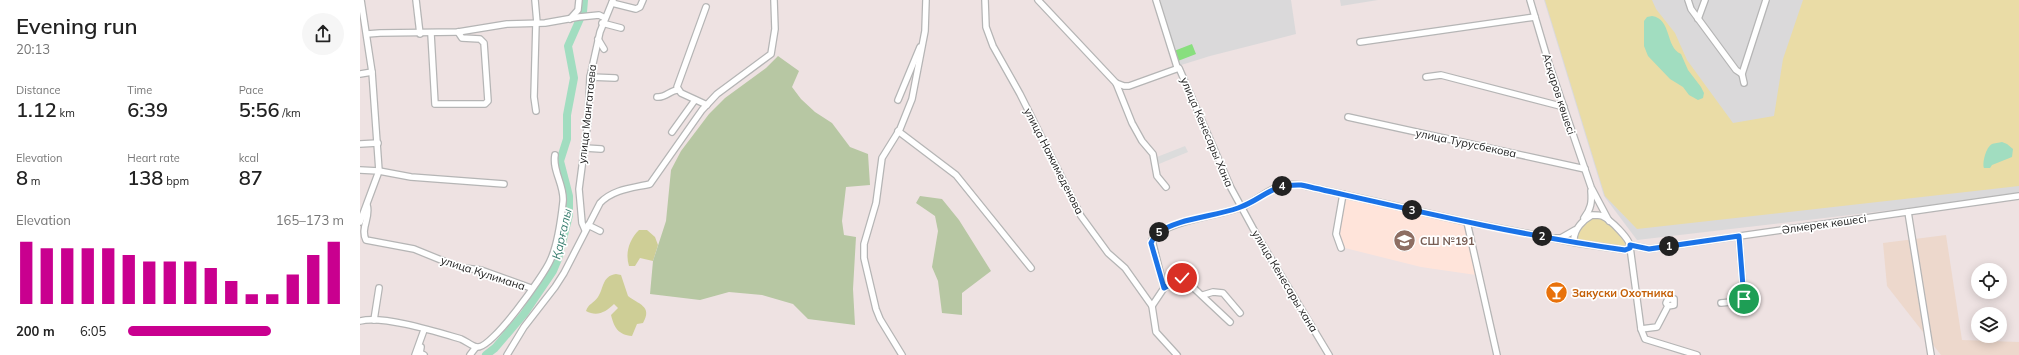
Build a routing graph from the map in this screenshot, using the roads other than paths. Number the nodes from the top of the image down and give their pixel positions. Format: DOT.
graph roads {
  1 [pos="361,0"];
  2 [pos="416,0"];
  3 [pos="535,0"];
  4 [pos="579,0"];
  5 [pos="643,0"];
  6 [pos="774,0"];
  7 [pos="926,0"];
  8 [pos="985,0"];
  9 [pos="1038,0"];
  10 [pos="1156,0"];
  11 [pos="1530,0"];
  12 [pos="1688,0"];
  13 [pos="1705,0"];
  14 [pos="1766,0"];
  15 [pos="612,2"];
  16 [pos="706,8"];
  17 [pos="362,16"];
  18 [pos="1535,17"];
  19 [pos="570,19"];
  20 [pos="1698,19"];
  21 [pos="604,20"];
  22 [pos="536,23"];
  23 [pos="621,28"];
  24 [pos="458,32"];
  25 [pos="367,34"];
  26 [pos="420,34"];
  27 [pos="431,34"];
  28 [pos="924,38"];
  29 [pos="598,39"];
  30 [pos="1360,42"];
  31 [pos="604,49"];
  32 [pos="1177,67"];
  33 [pos="372,72"];
  34 [pos="360,74"];
  35 [pos="1742,74"];
  36 [pos="590,77"];
  37 [pos="1426,77"];
  38 [pos="615,78"];
  39 [pos="1116,83"];
  40 [pos="1744,83"];
  41 [pos="678,90"];
  42 [pos="657,97"];
  43 [pos="695,100"];
  44 [pos="898,100"];
  45 [pos="707,105"];
  46 [pos="1564,108"];
  47 [pos="536,111"];
  48 [pos="1348,117"];
  49 [pos="898,131"];
  50 [pos="672,132"];
  51 [pos="378,143"];
  52 [pos="360,144"];
  53 [pos="584,148"];
  54 [pos="601,149"];
  55 [pos="555,155"];
  56 [pos="1585,169"];
  57 [pos="360,170"];
  58 [pos="379,171"];
  59 [pos="504,184"];
  60 [pos="1166,187"];
  61 [pos="1591,187"];
  62 [pos="1343,194"];
  63 [pos="2019,196"];
  64 [pos="367,205"];
  65 [pos="1242,207"];
  66 [pos="1908,212"];
  67 [pos="1610,221"];
  68 [pos="360,222"];
  69 [pos="1467,222"];
  70 [pos="1578,227"];
  71 [pos="586,228"];
  72 [pos="600,231"];
  73 [pos="1739,236"];
  74 [pos="1554,238"];
  75 [pos="1577,243"];
  76 [pos="1630,246"];
  77 [pos="1341,248"];
  78 [pos="1032,268"];
  79 [pos="379,288"];
  80 [pos="532,288"];
  81 [pos="1164,288"];
  82 [pos="1203,295"];
  83 [pos="1720,303"];
  84 [pos="1152,306"];
  85 [pos="1668,306"];
  86 [pos="1240,313"];
  87 [pos="374,320"];
  88 [pos="360,321"];
  89 [pos="1230,322"];
  90 [pos="1641,329"];
  91 [pos="424,330"];
  92 [pos="422,337"];
  93 [pos="476,347"];
  94 [pos="415,355"];
  95 [pos="424,355"];
  96 [pos="470,355"];
  97 [pos="507,355"];
  98 [pos="902,355"];
  99 [pos="1176,355"];
  100 [pos="1329,355"];
  101 [pos="1497,355"];
  102 [pos="1697,355"];
  103 [pos="1931,355"];
  1 -- 17 [label="street"];
  2 -- 26 [label="street"];
  3 -- 22 [label="street"];
  4 -- 19 [label="street"];
  5 -- 15 [label="street"];
  6 -- 45 [label="street"];
  7 -- 28 [label="street"];
  8 -- 84 [label="street, улица Нажимеденова"];
  9 -- 39 [label="street"];
  10 -- 32 [label="street"];
  11 -- 18 [label="street, Асқаров көшесі"];
  12 -- 20 [label="street"];
  13 -- 20 [label="street"];
  14 -- 35 [label="street"];
  15 -- 21 [label="street, улица Мангатаева"];
  16 -- 41 [label="street"];
  17 -- 25 [label="street"];
  18 -- 30 [label="street"];
  18 -- 46 [label="street, Асқаров көшесі"];
  19 -- 21 [label="street"];
  19 -- 22 [label="street"];
  20 -- 35 [label="street"];
  21 -- 23 [label="street"];
  21 -- 29 [label="street, улица Мангатаева"];
  22 -- 24 [label="street"];
  22 -- 47 [label="street"];
  24 -- 27 [label="street"];
  24 -- 27 [label="street"];
  25 -- 26 [label="street"];
  25 -- 33 [label="street"];
  26 -- 27 [label="street"];
  28 -- 44 [label="street"];
  28 -- 49 [label="street"];
  29 -- 31 [label="street"];
  29 -- 36 [label="street, улица Мангатаева"];
  32 -- 39 [label="street, улица Кенесары Хана"];
  32 -- 65 [label="street, улица Кенесары Хана"];
  33 -- 34 [label="street"];
  33 -- 51 [label="street"];
  35 -- 40 [label="street"];
  36 -- 38 [label="street"];
  36 -- 53 [label="street, улица Мангатаева"];
  37 -- 46 [label="street"];
  39 -- 60 [label="street"];
  41 -- 42 [label="street"];
  41 -- 43 [label="street"];
  43 -- 45 [label="street"];
  43 -- 50 [label="street"];
  45 -- 71 [label="street"];
  46 -- 56 [label="street, Асқаров көшесі"];
  48 -- 56 [label="street, улица Турусбекова"];
  49 -- 78 [label="street"];
  49 -- 98 [label="street"];
  51 -- 52 [label="street"];
  51 -- 58 [label="street"];
  53 -- 54 [label="street"];
  53 -- 71 [label="street, улица Мангатаева"];
  55 -- 80 [label="street"];
  56 -- 61 [label="street, Асқаров көшесі"];
  57 -- 58 [label="street"];
  58 -- 59 [label="street"];
  58 -- 64 [label="street"];
  61 -- 67 [label="street"];
  61 -- 70 [label="street"];
  62 -- 65 [label="street"];
  62 -- 69 [label="street"];
  62 -- 77 [label="street"];
  63 -- 66 [label="street, Әлмерек көшесі"];
  64 -- 68 [label="street"];
  64 -- 80 [label="street, улица Кулимана"];
  65 -- 81 [label="street"];
  65 -- 100 [label="street, улица Кенесары хана"];
  66 -- 73 [label="street, Әлмерек көшесі"];
  66 -- 103 [label="street"];
  67 -- 70 [label="street"];
  67 -- 76 [label="street"];
  69 -- 74 [label="street"];
  69 -- 101 [label="street"];
  70 -- 74 [label="street"];
  70 -- 75 [label="street"];
  71 -- 72 [label="street"];
  71 -- 97 [label="street"];
  73 -- 76 [label="street, Әлмерек көшесі"];
  73 -- 83 [label="street"];
  74 -- 75 [label="street, Әлмерек көшесі"];
  75 -- 76 [label="street, Әлмерек көшесі"];
  76 -- 90 [label="street"];
  79 -- 87 [label="street"];
  80 -- 93 [label="street, улица Кулимана"];
  81 -- 82 [label="street"];
  81 -- 84 [label="street"];
  82 -- 86 [label="street"];
  82 -- 89 [label="street"];
  84 -- 99 [label="street"];
  85 -- 90 [label="street"];
  87 -- 88 [label="street"];
  87 -- 91 [label="street"];
  90 -- 102 [label="street"];
  91 -- 92 [label="street"];
  91 -- 93 [label="street"];
  92 -- 94 [label="street"];
  92 -- 95 [label="street"];
  93 -- 96 [label="street"];
}
